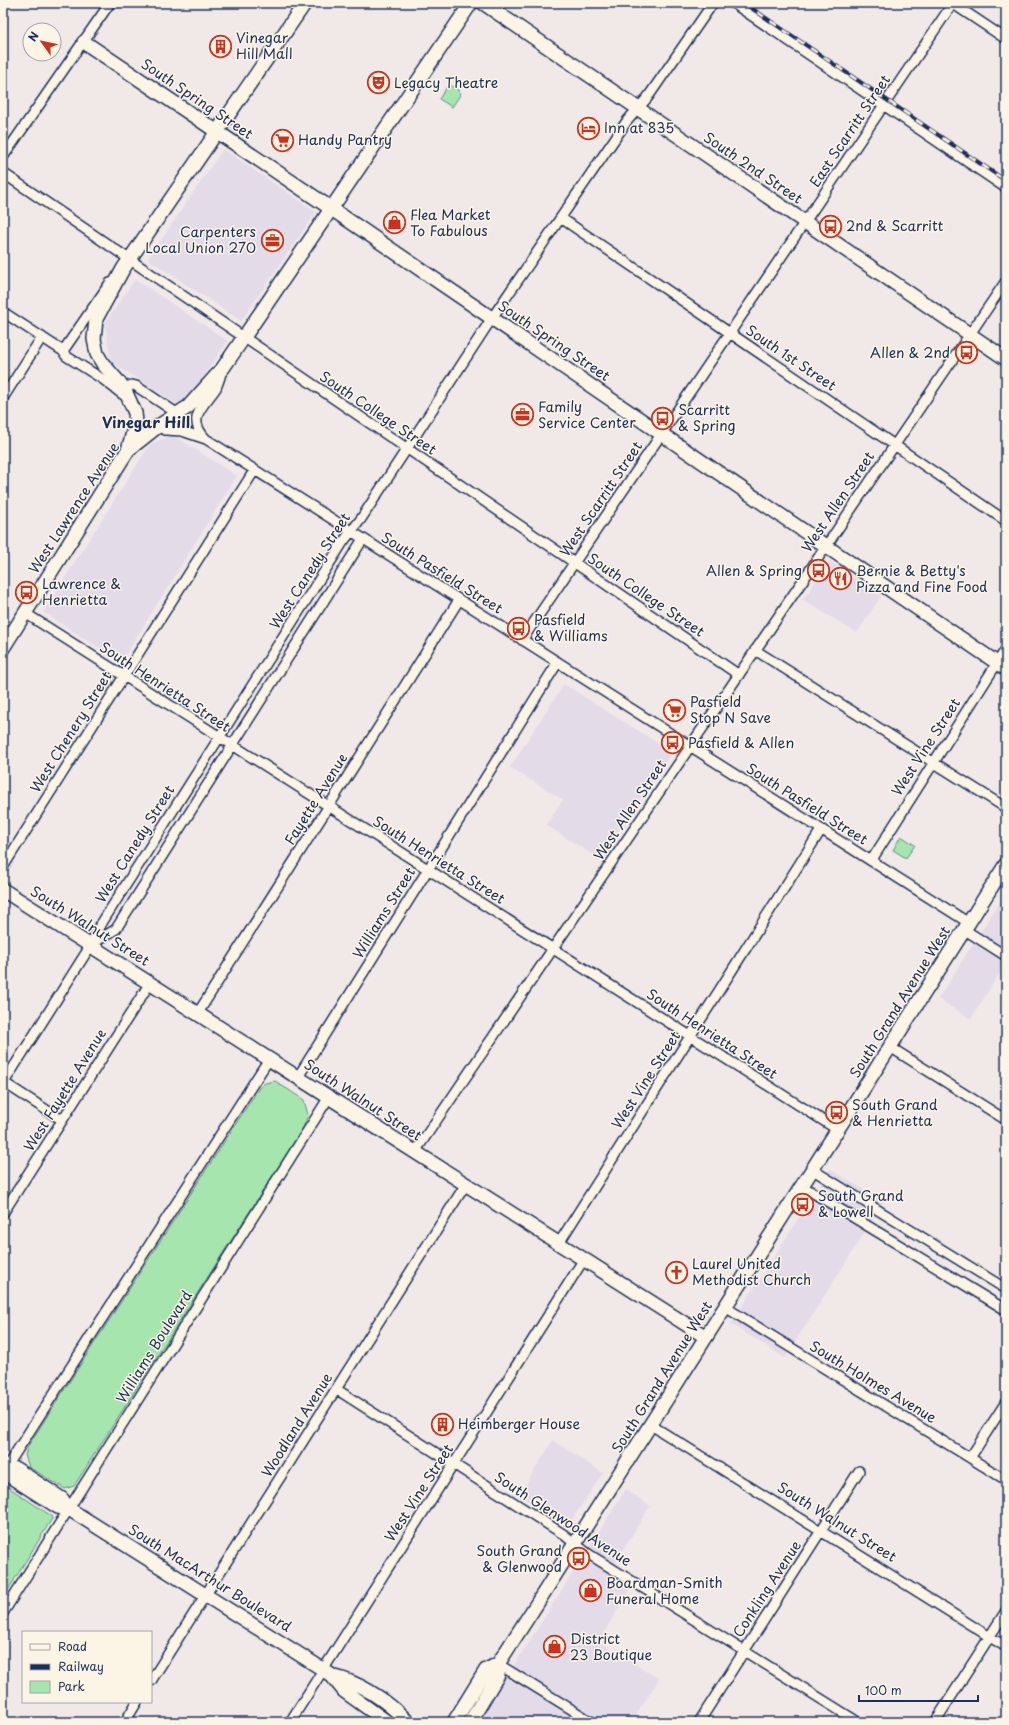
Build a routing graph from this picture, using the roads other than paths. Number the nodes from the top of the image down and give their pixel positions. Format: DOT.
graph roads {
  1 [pos="110,3"];
  2 [pos="305,3"];
  3 [pos="471,3"];
  4 [pos="483,3"];
  5 [pos="713,3"];
  6 [pos="733,3"];
  7 [pos="953,3"];
  8 [pos="1006,40"];
  9 [pos="84,42"];
  10 [pos="884,105"];
  11 [pos="638,108"];
  12 [pos="218,132"];
  13 [pos="3,157"];
  14 [pos="3,173"];
  15 [pos="1006,188"];
  16 [pos="331,208"];
  17 [pos="560,218"];
  18 [pos="805,222"];
  19 [pos="126,265"];
  20 [pos="1006,281"];
  21 [pos="3,312"];
  22 [pos="492,318"];
  23 [pos="729,333"];
  24 [pos="970,334"];
  25 [pos="42,337"];
  26 [pos="244,338"];
  27 [pos="63,351"];
  28 [pos="1006,360"];
  29 [pos="223,368"];
  30 [pos="126,392"];
  31 [pos="3,398"];
  32 [pos="178,414"];
  33 [pos="158,426"];
  34 [pos="662,434"];
  35 [pos="206,440"];
  36 [pos="894,445"];
  37 [pos="407,449"];
  38 [pos="128,450"];
  39 [pos="254,471"];
  40 [pos="1006,521"];
  41 [pos="350,531"];
  42 [pos="363,539"];
  43 [pos="826,546"];
  44 [pos="574,563"];
  45 [pos="459,600"];
  46 [pos="25,614"];
  47 [pos="522,640"];
  48 [pos="3,648"];
  49 [pos="1006,649"];
  50 [pos="756,650"];
  51 [pos="558,662"];
  52 [pos="1002,666"];
  53 [pos="739,675"];
  54 [pos="123,676"];
  55 [pos="219,738"];
  56 [pos="232,746"];
  57 [pos="690,746"];
  58 [pos="933,762"];
  59 [pos="328,807"];
  60 [pos="1006,808"];
  61 [pos="821,830"];
  62 [pos="871,861"];
  63 [pos="1006,864"];
  64 [pos="3,868"];
  65 [pos="428,869"];
  66 [pos="3,890"];
  67 [pos="967,926"];
  68 [pos="90,945"];
  69 [pos="552,949"];
  70 [pos="1006,956"];
  71 [pos="150,983"];
  72 [pos="198,1013"];
  73 [pos="690,1036"];
  74 [pos="890,1047"];
  75 [pos="269,1059"];
  76 [pos="298,1077"];
  77 [pos="3,1083"];
  78 [pos="329,1097"];
  79 [pos="62,1120"];
  80 [pos="1006,1120"];
  81 [pos="838,1130"];
  82 [pos="415,1152"];
  83 [pos="813,1170"];
  84 [pos="466,1184"];
  85 [pos="802,1186"];
  86 [pos="3,1213"];
  87 [pos="559,1243"];
  88 [pos="584,1259"];
  89 [pos="1006,1289"];
  90 [pos="726,1307"];
  91 [pos="1006,1310"];
  92 [pos="706,1337"];
  93 [pos="336,1390"];
  94 [pos="1006,1402"];
  95 [pos="651,1425"];
  96 [pos="970,1458"];
  97 [pos="454,1465"];
  98 [pos="4,1469"];
  99 [pos="859,1471"];
  100 [pos="1006,1480"];
  101 [pos="69,1509"];
  102 [pos="821,1531"];
  103 [pos="575,1544"];
  104 [pos="205,1595"];
  105 [pos="1006,1611"];
  106 [pos="3,1612"];
  107 [pos="990,1637"];
  108 [pos="1006,1647"];
  109 [pos="745,1651"];
  110 [pos="498,1664"];
  111 [pos="328,1673"];
  112 [pos="152,1679"];
  113 [pos="136,1703"];
  114 [pos="457,1717"];
  115 [pos="125,1722"];
  116 [pos="290,1722"];
  117 [pos="387,1722"];
  118 [pos="408,1722"];
  119 [pos="450,1722"];
  120 [pos="470,1722"];
  121 [pos="592,1722"];
  122 [pos="699,1722"];
  123 [pos="858,1722"];
  124 [pos="935,1722"];
  1 -- 9 [label="street"];
  2 -- 12 [label="street"];
  3 -- 16 [label="street, West Lawrence Avenue"];
  4 -- 11 [label="street, South 2nd Street"];
  5 -- 11 [label="street, West Canedy Street"];
  6 -- 10 [label="street"];
  7 -- 8 [label="street"];
  7 -- 10 [label="street, East Scarritt Street"];
  9 -- 12 [label="street, South Spring Street"];
  9 -- 13 [label="street"];
  10 -- 15 [label="street"];
  10 -- 18 [label="street, East Scarritt Street"];
  11 -- 17 [label="street, West Canedy Street"];
  11 -- 18 [label="street, South 2nd Street"];
  12 -- 16 [label="street, South Spring Street"];
  12 -- 19 [label="street"];
  14 -- 19 [label="street, South College Street"];
  16 -- 22 [label="street, South Spring Street"];
  16 -- 26 [label="street, West Lawrence Avenue"];
  17 -- 22 [label="street, West Canedy Street"];
  17 -- 23 [label="street, South 1st Street"];
  18 -- 23 [label="street, East Scarritt Street"];
  18 -- 24 [label="street, South 2nd Street"];
  19 -- 26 [label="street, South College Street"];
  19 -- 27 [label="street"];
  19 -- 30 [label="street"];
  20 -- 24 [label="street, West Allen Street"];
  21 -- 25 [label="street"];
  22 -- 34 [label="street, South Spring Street"];
  22 -- 37 [label="street, West Canedy Street"];
  23 -- 34 [label="street, West Scarritt Street"];
  23 -- 36 [label="street, South 1st Street"];
  24 -- 28 [label="street, South 2nd Street"];
  24 -- 36 [label="street, West Allen Street"];
  25 -- 27 [label="street"];
  25 -- 31 [label="street"];
  26 -- 29 [label="street, West Lawrence Avenue"];
  26 -- 37 [label="street, South College Street"];
  27 -- 30 [label="street"];
  29 -- 32 [label="street, West Lawrence Avenue"];
  29 -- 35 [label="street, West Lawrence Avenue"];
  30 -- 32 [label="street"];
  30 -- 38 [label="street"];
  32 -- 33 [label="street, West Lawrence Avenue"];
  33 -- 35 [label="street, South Pasfield Street"];
  33 -- 38 [label="street, West Lawrence Avenue"];
  34 -- 43 [label="street, South Spring Street"];
  34 -- 44 [label="street, West Scarritt Street"];
  35 -- 39 [label="street, South Pasfield Street"];
  36 -- 40 [label="street, South 1st Street"];
  36 -- 43 [label="street, West Allen Street"];
  37 -- 41 [label="street, West Canedy Street"];
  37 -- 44 [label="street, South College Street"];
  38 -- 46 [label="street, West Lawrence Avenue"];
  39 -- 41 [label="street, South Pasfield Street"];
  39 -- 54 [label="street, West Chenery Street"];
  41 -- 42 [label="street, South Pasfield Street"];
  41 -- 55 [label="street, West Canedy Street"];
  42 -- 45 [label="street, South Pasfield Street"];
  42 -- 56 [label="street, West Canedy Street"];
  43 -- 50 [label="street, West Allen Street"];
  43 -- 52 [label="street, South Spring Street"];
  44 -- 47 [label="street, West Scarritt Street"];
  44 -- 53 [label="street, South College Street"];
  45 -- 47 [label="street, South Pasfield Street"];
  45 -- 59 [label="street, Fayette Avenue"];
  46 -- 48 [label="street, West Lawrence Avenue"];
  46 -- 54 [label="street, South Henrietta Street"];
  47 -- 51 [label="street, South Pasfield Street"];
  49 -- 52 [label="street, West Vine Street"];
  50 -- 53 [label="street, West Allen Street"];
  50 -- 58 [label="street"];
  51 -- 57 [label="street, South Pasfield Street"];
  51 -- 65 [label="street, Williams Street"];
  52 -- 58 [label="street, West Vine Street"];
  53 -- 57 [label="street, West Allen Street"];
  54 -- 55 [label="street, South Henrietta Street"];
  54 -- 64 [label="street, West Chenery Street"];
  55 -- 56 [label="street, South Henrietta Street"];
  55 -- 68 [label="street, West Canedy Street"];
  56 -- 59 [label="street, South Henrietta Street"];
  56 -- 68 [label="street, West Canedy Street"];
  57 -- 61 [label="street, South Pasfield Street"];
  57 -- 69 [label="street, West Allen Street"];
  58 -- 60 [label="street"];
  58 -- 62 [label="street, West Vine Street"];
  59 -- 65 [label="street, South Henrietta Street"];
  59 -- 72 [label="street, Fayette Avenue"];
  61 -- 62 [label="street, South Pasfield Street"];
  61 -- 73 [label="street, West Vine Street"];
  62 -- 67 [label="street, South Pasfield Street"];
  63 -- 67 [label="street, South Grand Avenue West"];
  65 -- 69 [label="street, South Henrietta Street"];
  65 -- 76 [label="street, Williams Street"];
  66 -- 68 [label="street, South Walnut Street"];
  67 -- 70 [label="street, South Pasfield Street"];
  67 -- 74 [label="street, South Grand Avenue West"];
  68 -- 71 [label="street, South Walnut Street"];
  68 -- 77 [label="street, West Canedy Street"];
  69 -- 73 [label="street, South Henrietta Street"];
  69 -- 82 [label="street, West Allen Street"];
  71 -- 72 [label="street, South Walnut Street"];
  71 -- 79 [label="street, West Fayette Avenue"];
  72 -- 75 [label="street, South Walnut Street"];
  73 -- 81 [label="street, South Henrietta Street"];
  73 -- 87 [label="street, West Vine Street"];
  74 -- 80 [label="street"];
  74 -- 81 [label="street, South Grand Avenue West"];
  75 -- 76 [label="street, South Walnut Street"];
  75 -- 98 [label="street"];
  76 -- 78 [label="street, South Walnut Street"];
  77 -- 79 [label="street"];
  78 -- 82 [label="street, South Walnut Street"];
  78 -- 101 [label="street, Williams Boulevard"];
  79 -- 86 [label="street, West Fayette Avenue"];
  81 -- 83 [label="street, South Grand Avenue West"];
  82 -- 84 [label="street, South Walnut Street"];
  83 -- 85 [label="street, South Grand Avenue West"];
  83 -- 89 [label="street"];
  84 -- 87 [label="street, South Walnut Street"];
  84 -- 93 [label="street, Woodland Avenue"];
  85 -- 90 [label="street, South Grand Avenue West"];
  85 -- 91 [label="street"];
  87 -- 88 [label="street, South Walnut Street"];
  88 -- 92 [label="street, South Walnut Street"];
  88 -- 97 [label="street, West Vine Street"];
  90 -- 92 [label="street, South Grand Avenue West"];
  90 -- 96 [label="street, South Holmes Avenue"];
  92 -- 95 [label="street, South Grand Avenue West"];
  93 -- 97 [label="street, South Glenwood Avenue"];
  93 -- 104 [label="street, Woodland Avenue"];
  94 -- 96 [label="street"];
  95 -- 102 [label="street, South Walnut Street"];
  95 -- 103 [label="street, South Grand Avenue West"];
  96 -- 100 [label="street, South Holmes Avenue"];
  97 -- 103 [label="street, South Glenwood Avenue"];
  97 -- 111 [label="street, West Vine Street"];
  98 -- 101 [label="street, South MacArthur Boulevard"];
  99 -- 102 [label="street, Conkling Avenue"];
  101 -- 104 [label="street, South MacArthur Boulevard"];
  101 -- 106 [label="street, Williams Boulevard"];
  102 -- 107 [label="street, South Walnut Street"];
  102 -- 109 [label="street, Conkling Avenue"];
  103 -- 109 [label="street, South Glenwood Avenue"];
  103 -- 110 [label="street, South Grand Avenue West"];
  104 -- 111 [label="street, South MacArthur Boulevard"];
  104 -- 112 [label="street, Woodland Avenue"];
  105 -- 107 [label="street"];
  107 -- 108 [label="street, South Walnut Street"];
  107 -- 124 [label="street"];
  109 -- 122 [label="street, Conkling Avenue"];
  109 -- 123 [label="street, South Glenwood Avenue"];
  110 -- 114 [label="street, South Grand Avenue West"];
  110 -- 120 [label="street, South Grand Avenue West"];
  110 -- 121 [label="street"];
  111 -- 116 [label="street, West Vine Street"];
  111 -- 117 [label="street, South MacArthur Boulevard"];
  111 -- 118 [label="street, South MacArthur Boulevard"];
  113 -- 115 [label="street"];
  114 -- 119 [label="street, South Grand Avenue West"];
}
